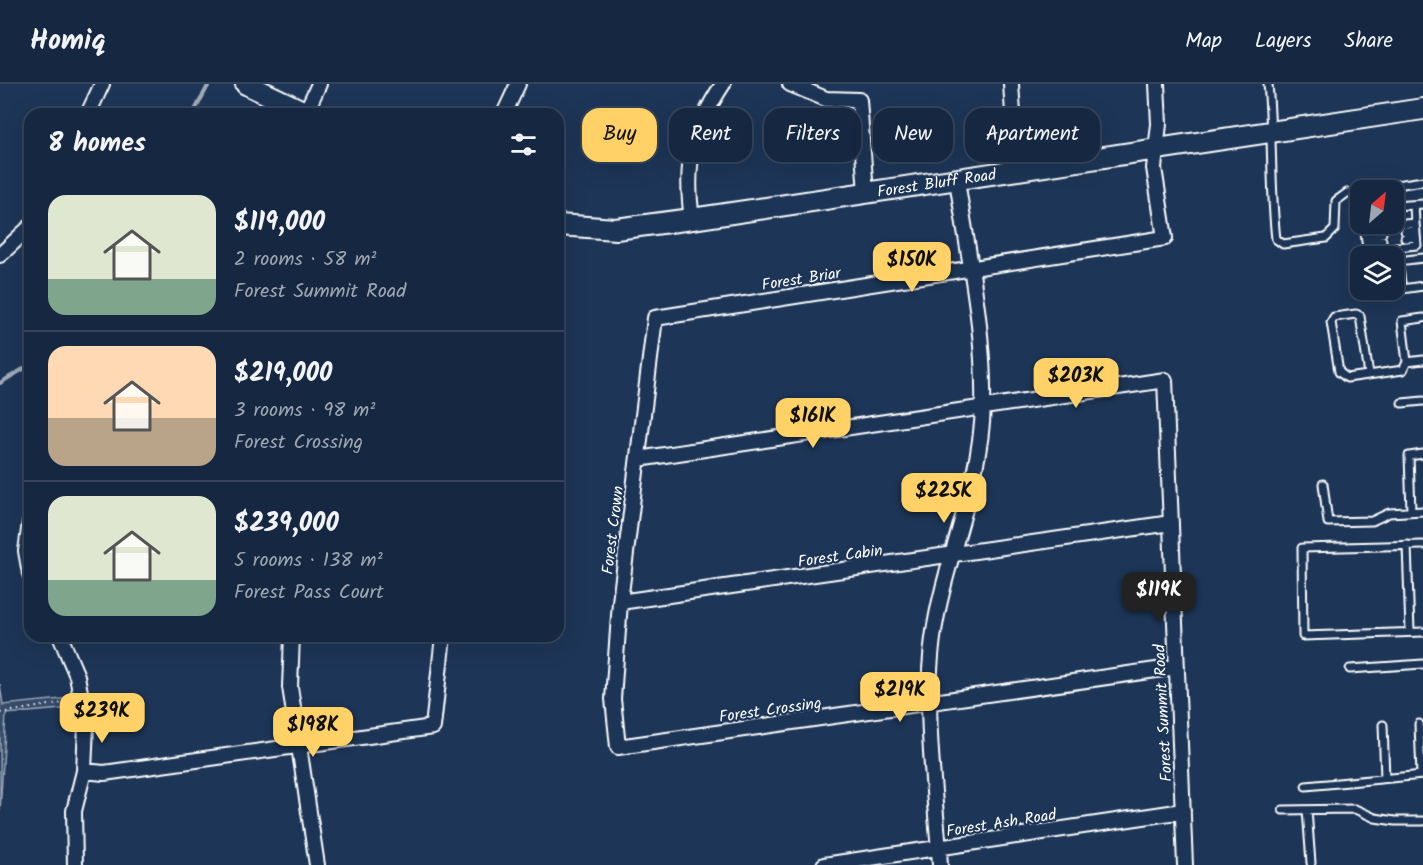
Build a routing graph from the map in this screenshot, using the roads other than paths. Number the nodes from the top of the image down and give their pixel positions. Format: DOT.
graph roads {
  1 [pos="102,84"];
  2 [pos="246,84"];
  3 [pos="319,84"];
  4 [pos="518,84"];
  5 [pos="723,84"];
  6 [pos="790,84"];
  7 [pos="1011,84"];
  8 [pos="1157,84"];
  9 [pos="1268,84"];
  10 [pos="91,108"];
  11 [pos="295,108"];
  12 [pos="309,108"];
  13 [pos="507,108"];
  14 [pos="1423,109"];
  15 [pos="1272,132"];
  16 [pos="1155,148"];
  17 [pos="1017,171"];
  18 [pos="957,180"];
  19 [pos="1423,181"];
  20 [pos="1404,184"];
  21 [pos="866,193"];
  22 [pos="1350,193"];
  23 [pos="1423,204"];
  24 [pos="1414,205"];
  25 [pos="1404,206"];
  26 [pos="692,219"];
  27 [pos="564,225"];
  28 [pos="1416,230"];
  29 [pos="1365,231"];
  30 [pos="24,233"];
  31 [pos="1365,234"];
  32 [pos="0,255"];
  33 [pos="1423,258"];
  34 [pos="1404,260"];
  35 [pos="970,268"];
  36 [pos="1423,286"];
  37 [pos="1404,289"];
  38 [pos="655,318"];
  39 [pos="1423,318"];
  40 [pos="1423,360"];
  41 [pos="1407,362"];
  42 [pos="1369,375"];
  43 [pos="1423,401"];
  44 [pos="1401,403"];
  45 [pos="983,407"];
  46 [pos="1423,454"];
  47 [pos="638,459"];
  48 [pos="1323,484"];
  49 [pos="1423,511"];
  50 [pos="1411,512"];
  51 [pos="1171,523"];
  52 [pos="1407,545"];
  53 [pos="1423,545"];
  54 [pos="952,556"];
  55 [pos="620,602"];
  56 [pos="1410,632"];
  57 [pos="1423,632"];
  58 [pos="63,642"];
  59 [pos="292,642"];
  60 [pos="442,642"];
  61 [pos="1423,664"];
  62 [pos="1177,667"];
  63 [pos="1350,669"];
  64 [pos="929,703"];
  65 [pos="1419,724"];
  66 [pos="1383,725"];
  67 [pos="299,744"];
  68 [pos="618,747"];
  69 [pos="84,771"];
  70 [pos="1422,775"];
  71 [pos="1385,778"];
  72 [pos="1306,786"];
  73 [pos="1283,810"];
  74 [pos="1307,810"];
  75 [pos="1183,811"];
  76 [pos="1423,821"];
  77 [pos="939,848"];
  78 [pos="1311,863"];
  79 [pos="75,865"];
  80 [pos="317,865"];
  81 [pos="824,865"];
  82 [pos="940,865"];
  83 [pos="1185,865"];
  1 -- 10 [label="street"];
  2 -- 11 [label="street"];
  3 -- 12 [label="street"];
  4 -- 13 [label="street"];
  5 -- 26 [label="street"];
  6 -- 21 [label="street"];
  7 -- 17 [label="street"];
  8 -- 16 [label="street"];
  9 -- 15 [label="lane"];
  14 -- 15 [label="street, Forest Bluff Road"];
  15 -- 16 [label="street, Forest Bluff Road"];
  15 -- 22 [label="lane"];
  16 -- 17 [label="street, Forest Bluff Road"];
  16 -- 35 [label="street, Forest Briar"];
  17 -- 18 [label="street, Forest Bluff Road"];
  18 -- 21 [label="street, Forest Bluff Road"];
  18 -- 35 [label="street"];
  19 -- 20 [label="lane"];
  21 -- 26 [label="street, Forest Bluff Road"];
  23 -- 24 [label="lane"];
  24 -- 25 [label="lane"];
  24 -- 28 [label="lane"];
  26 -- 27 [label="street, Forest Bluff Road"];
  28 -- 28 [label="lane"];
  28 -- 31 [label="lane"];
  29 -- 29 [label="lane"];
  30 -- 32 [label="street"];
  33 -- 34 [label="lane"];
  35 -- 38 [label="street, Forest Briar"];
  35 -- 45 [label="street"];
  36 -- 37 [label="lane"];
  38 -- 47 [label="street, Forest Crown"];
  39 -- 41 [label="lane"];
  40 -- 41 [label="lane"];
  41 -- 42 [label="lane"];
  42 -- 42 [label="lane"];
  43 -- 44 [label="lane"];
  45 -- 47 [label="street"];
  45 -- 51 [label="street, Forest Summit Road"];
  45 -- 54 [label="street"];
  46 -- 50 [label="lane"];
  47 -- 55 [label="street, Forest Crown"];
  48 -- 50 [label="lane"];
  49 -- 50 [label="lane"];
  51 -- 54 [label="street, Forest Cabin"];
  51 -- 62 [label="street, Forest Summit Road"];
  52 -- 53 [label="lane"];
  52 -- 56 [label="lane"];
  52 -- 56 [label="lane"];
  54 -- 55 [label="street, Forest Cabin"];
  54 -- 64 [label="street"];
  55 -- 68 [label="street, Forest Crown"];
  56 -- 57 [label="lane"];
  58 -- 69 [label="street"];
  59 -- 67 [label="street"];
  60 -- 67 [label="street"];
  61 -- 63 [label="lane"];
  62 -- 64 [label="street, Forest Crossing"];
  62 -- 75 [label="street, Forest Summit Road"];
  64 -- 68 [label="street, Forest Crossing"];
  64 -- 77 [label="street"];
  65 -- 70 [label="lane"];
  66 -- 71 [label="lane"];
  67 -- 69 [label="street"];
  67 -- 80 [label="street"];
  69 -- 79 [label="street"];
  70 -- 71 [label="lane"];
  71 -- 72 [label="lane"];
  73 -- 74 [label="lane"];
  74 -- 76 [label="lane"];
  74 -- 78 [label="lane"];
  75 -- 77 [label="street, Forest Ash Road"];
  75 -- 83 [label="street, Forest Summit Road"];
  77 -- 81 [label="street, Forest Ash Road"];
  77 -- 82 [label="street"];
}
